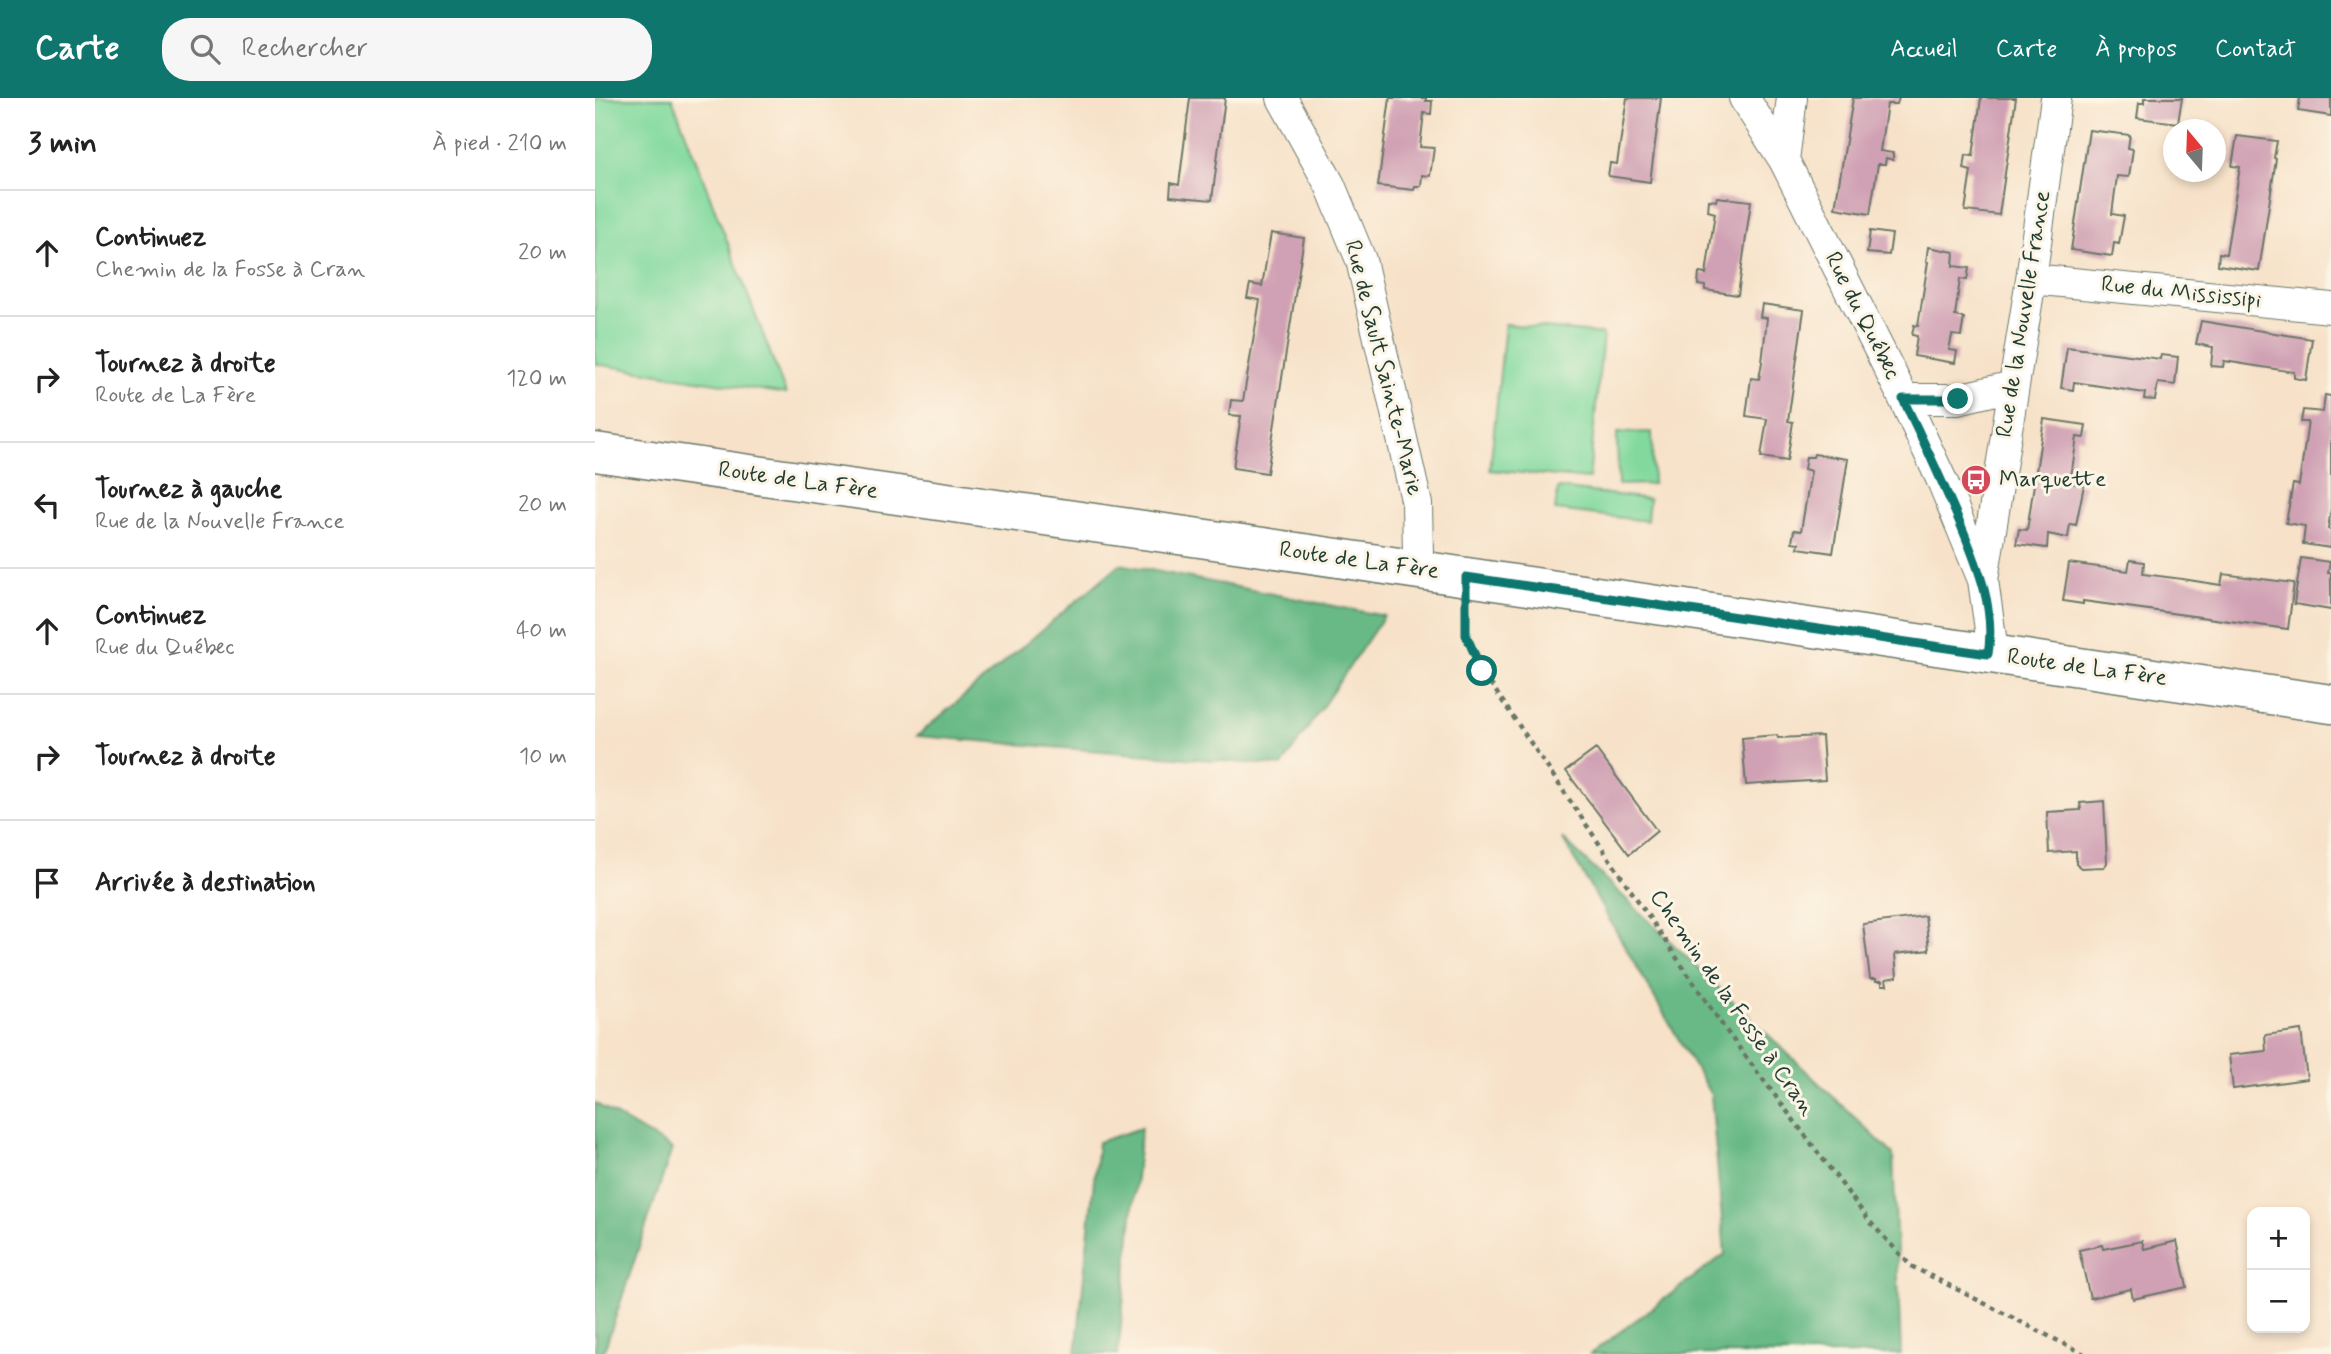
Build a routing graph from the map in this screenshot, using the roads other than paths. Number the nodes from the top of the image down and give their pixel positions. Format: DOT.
graph roads {
  1 [pos="1282,98"];
  2 [pos="1744,98"];
  3 [pos="1792,98"];
  4 [pos="2056,98"];
  5 [pos="1784,160"];
  6 [pos="2031,279"];
  7 [pos="2331,308"];
  8 [pos="2014,386"];
  9 [pos="1903,399"];
  10 [pos="595,452"];
  11 [pos="1416,570"];
  12 [pos="1983,580"];
  13 [pos="1988,654"];
  14 [pos="2331,704"];
  1 -- 11 [label="street, Rue de Sault Sainte-Marie"];
  2 -- 5 [label="street, Rue du Québec"];
  3 -- 5 [label="street"];
  4 -- 6 [label="street, Rue de la Nouvelle France"];
  5 -- 9 [label="street, Rue du Québec"];
  6 -- 7 [label="street, Rue du Mississipi"];
  6 -- 8 [label="street, Rue de la Nouvelle France"];
  8 -- 9 [label="street"];
  8 -- 12 [label="street, Rue de la Nouvelle France"];
  9 -- 12 [label="street, Rue du Québec"];
  10 -- 11 [label="main road, Route de La Fère"];
  11 -- 13 [label="main road, Route de La Fère"];
  12 -- 13 [label="street, Rue de la Nouvelle France"];
  13 -- 14 [label="main road, Route de La Fère"];
}
